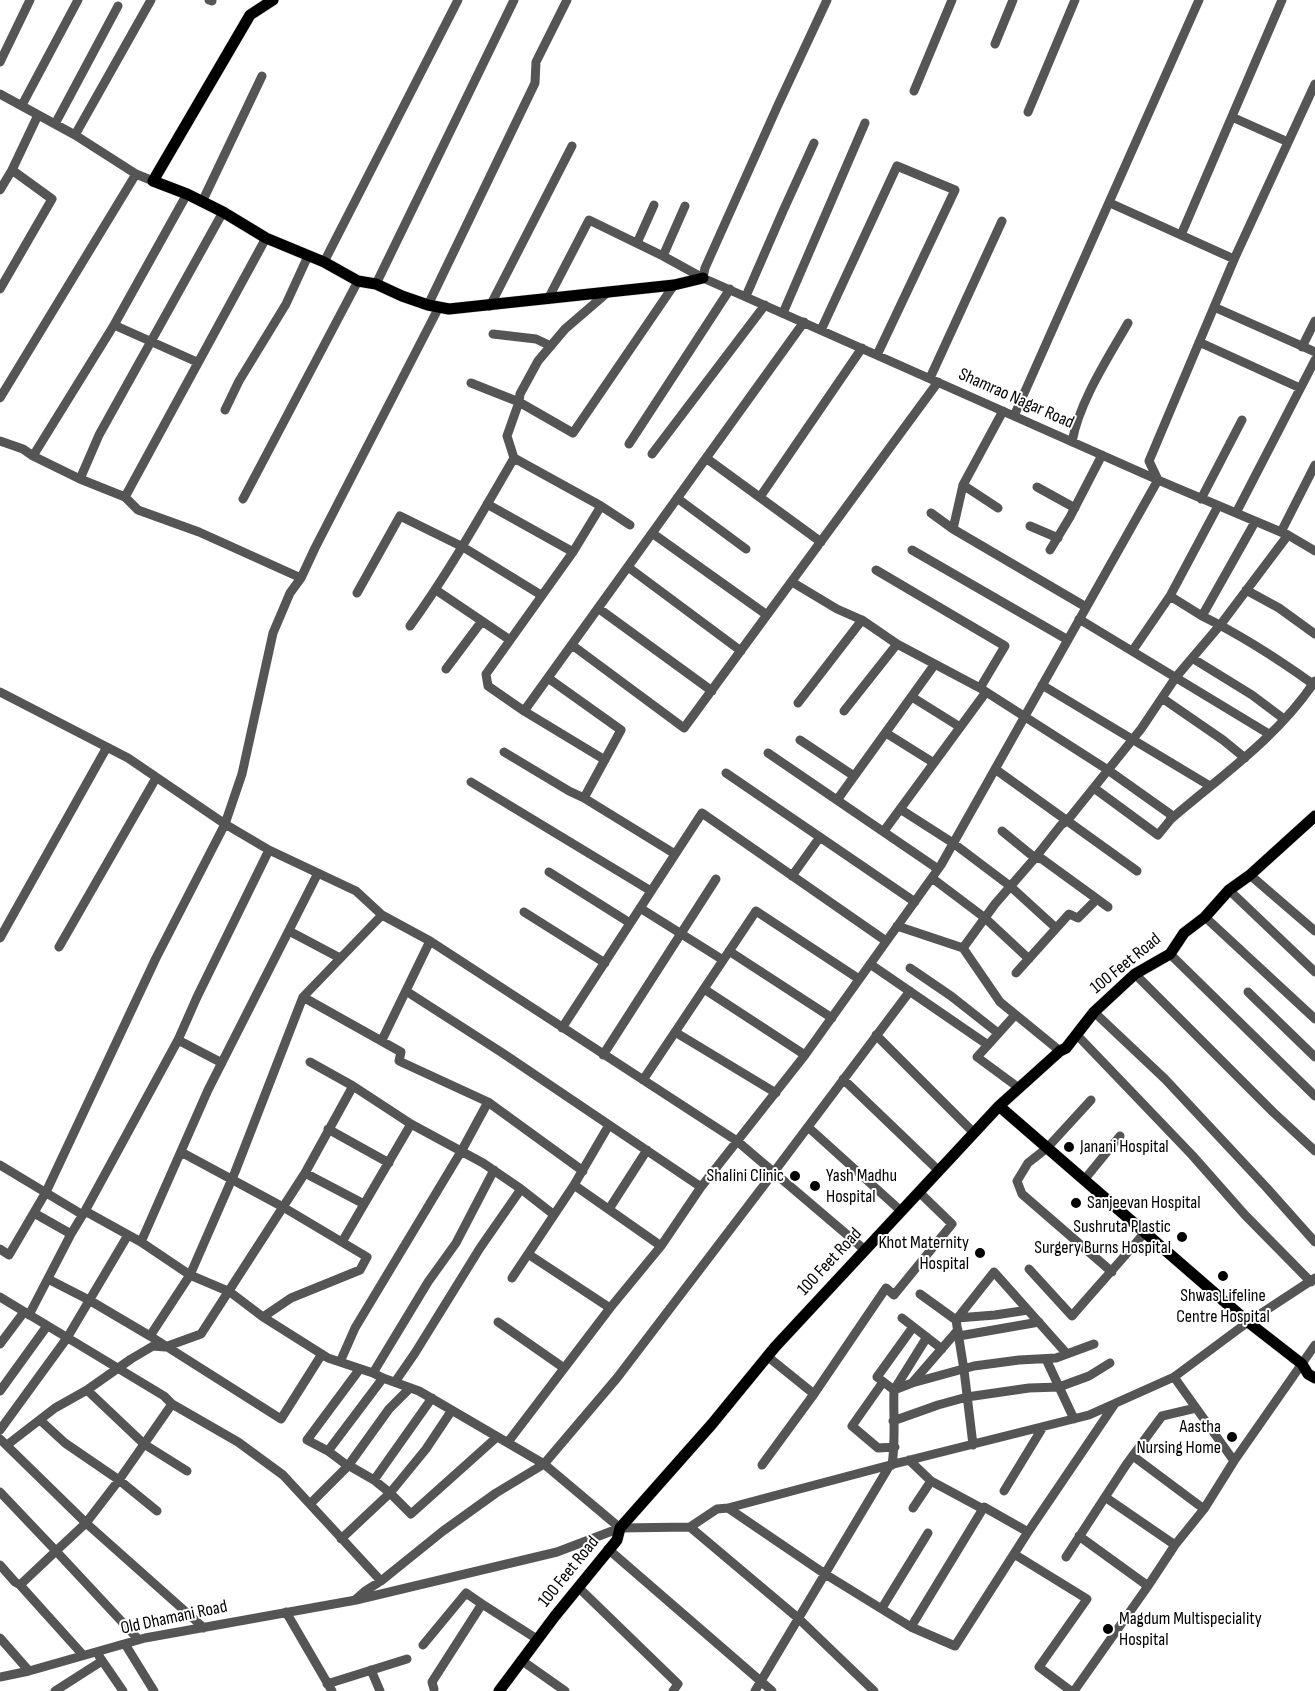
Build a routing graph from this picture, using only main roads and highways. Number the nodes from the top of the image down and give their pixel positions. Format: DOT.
graph roads {
  1 [pos="273,0"];
  2 [pos="703,278"];
  3 [pos="1315,816"];
  4 [pos="999,1106"];
  5 [pos="1315,1378"];
  6 [pos="500,1690"];
  1 -- 2 [label="main road"];
  3 -- 4 [label="main road, 100 Feet Road"];
  4 -- 5 [label="main road"];
  4 -- 6 [label="main road, 100 Feet Road"];
}
